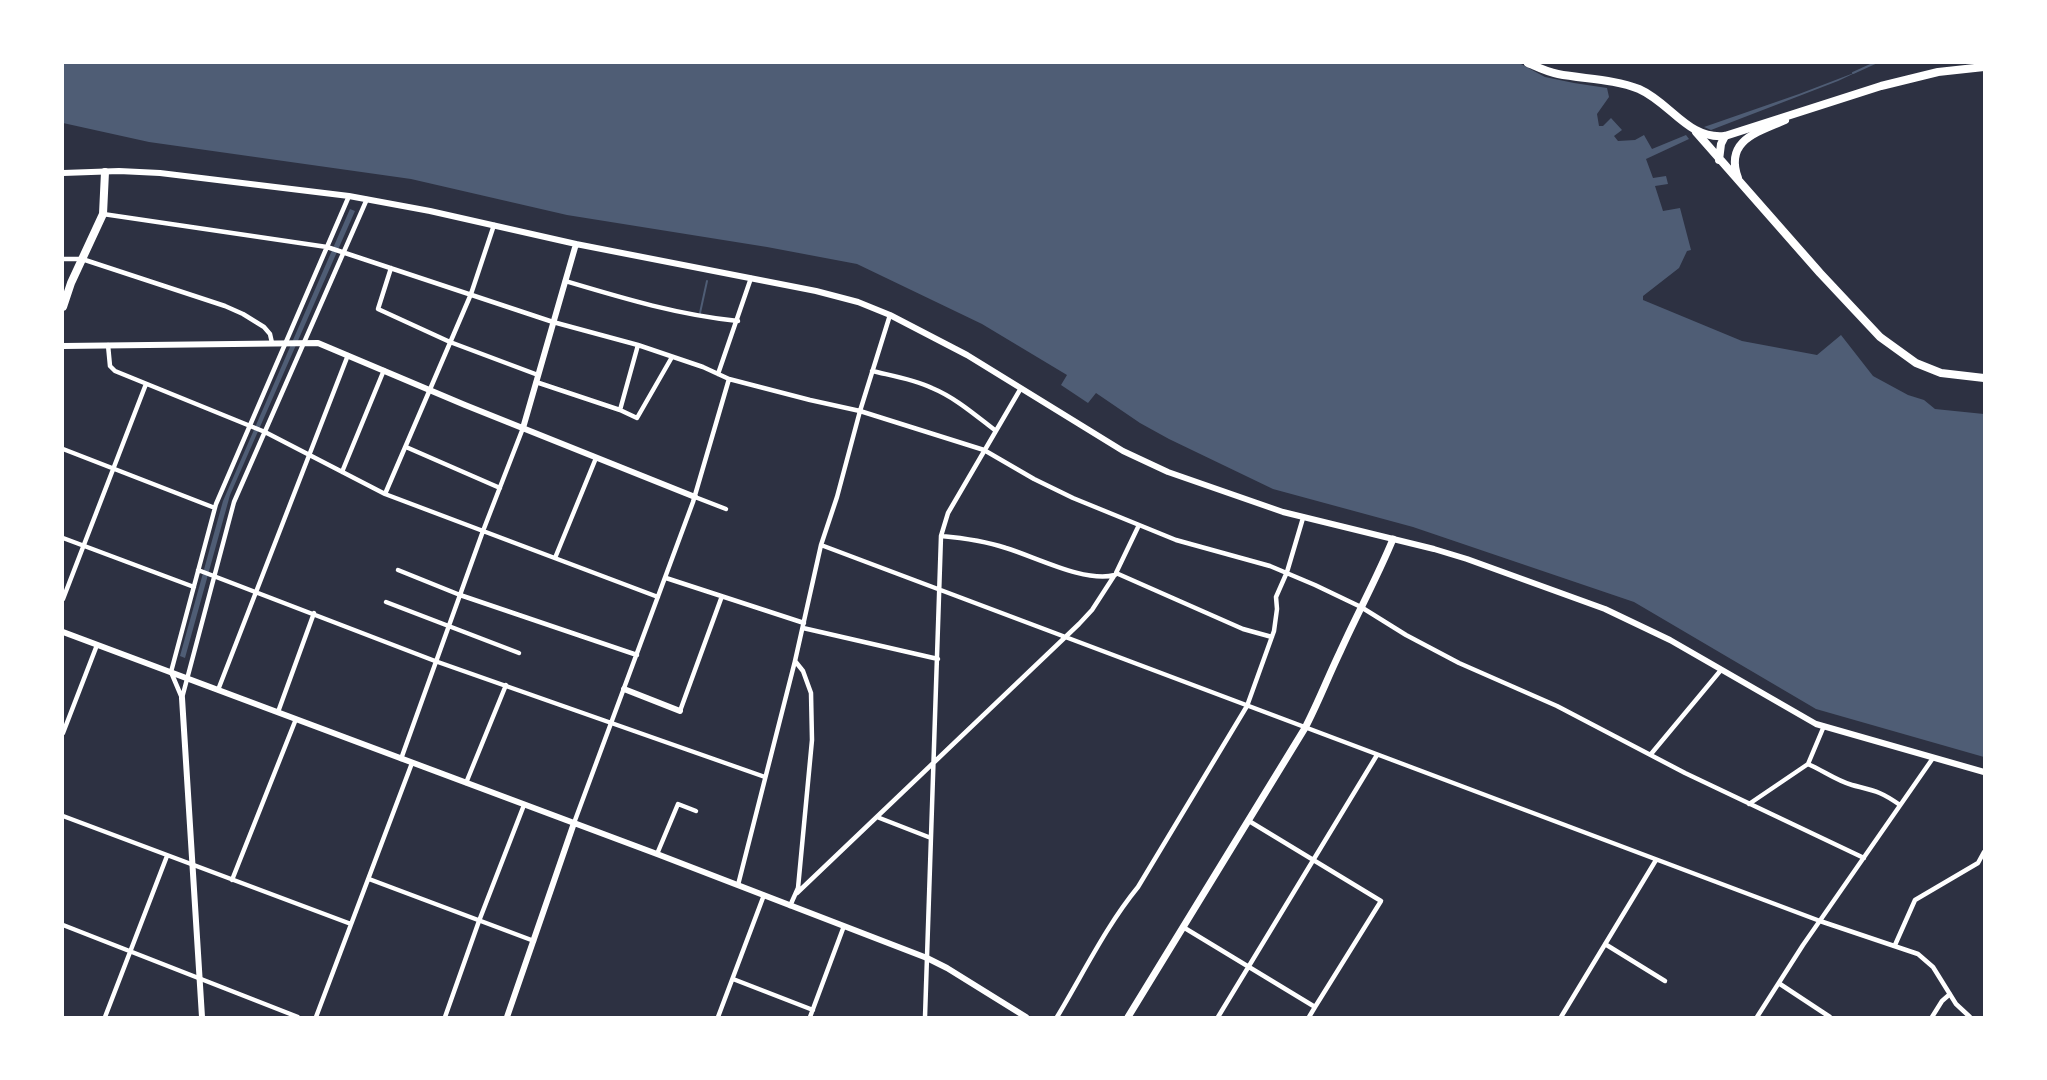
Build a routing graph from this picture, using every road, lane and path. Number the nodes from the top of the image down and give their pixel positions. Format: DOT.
graph roads {
  1 [pos="1528,63"];
  2 [pos="1984,67"];
  3 [pos="1802,111"];
  4 [pos="1696,132"];
  5 [pos="1725,136"];
  6 [pos="1719,160"];
  7 [pos="105,172"];
  8 [pos="63,173"];
  9 [pos="1740,184"];
  10 [pos="350,196"];
  11 [pos="367,199"];
  12 [pos="103,214"];
  13 [pos="494,225"];
  14 [pos="576,244"];
  15 [pos="327,247"];
  16 [pos="344,252"];
  17 [pos="63,259"];
  18 [pos="82,259"];
  19 [pos="391,267"];
  20 [pos="751,278"];
  21 [pos="565,281"];
  22 [pos="471,294"];
  23 [pos="63,307"];
  24 [pos="890,315"];
  25 [pos="738,321"];
  26 [pos="553,322"];
  27 [pos="285,342"];
  28 [pos="304,342"];
  29 [pos="450,342"];
  30 [pos="272,343"];
  31 [pos="108,345"];
  32 [pos="638,345"];
  33 [pos="63,346"];
  34 [pos="348,355"];
  35 [pos="672,357"];
  36 [pos="384,370"];
  37 [pos="872,371"];
  38 [pos="718,374"];
  39 [pos="538,375"];
  40 [pos="1984,378"];
  41 [pos="729,379"];
  42 [pos="536,382"];
  43 [pos="146,384"];
  44 [pos="1021,388"];
  45 [pos="431,389"];
  46 [pos="620,410"];
  47 [pos="860,411"];
  48 [pos="249,425"];
  49 [pos="523,428"];
  50 [pos="996,431"];
  51 [pos="265,432"];
  52 [pos="406,447"];
  53 [pos="63,449"];
  54 [pos="984,450"];
  55 [pos="310,455"];
  56 [pos="596,458"];
  57 [pos="112,468"];
  58 [pos="342,472"];
  59 [pos="500,488"];
  60 [pos="386,494"];
  61 [pos="695,496"];
  62 [pos="215,508"];
  63 [pos="726,509"];
  64 [pos="1303,518"];
  65 [pos="1139,525"];
  66 [pos="483,531"];
  67 [pos="941,536"];
  68 [pos="63,538"];
  69 [pos="1393,539"];
  70 [pos="821,545"];
  71 [pos="83,546"];
  72 [pos="555,558"];
  73 [pos="198,570"];
  74 [pos="398,570"];
  75 [pos="1287,572"];
  76 [pos="213,575"];
  77 [pos="1115,575"];
  78 [pos="666,578"];
  79 [pos="194,587"];
  80 [pos="940,590"];
  81 [pos="256,591"];
  82 [pos="460,595"];
  83 [pos="722,596"];
  84 [pos="658,597"];
  85 [pos="63,599"];
  86 [pos="386,602"];
  87 [pos="1361,607"];
  88 [pos="314,613"];
  89 [pos="803,625"];
  90 [pos="448,627"];
  91 [pos="63,632"];
  92 [pos="1065,637"];
  93 [pos="1272,637"];
  94 [pos="97,645"];
  95 [pos="519,653"];
  96 [pos="637,655"];
  97 [pos="938,659"];
  98 [pos="435,661"];
  99 [pos="795,661"];
  100 [pos="1721,670"];
  101 [pos="171,672"];
  102 [pos="186,679"];
  103 [pos="506,685"];
  104 [pos="624,689"];
  105 [pos="218,690"];
  106 [pos="182,698"];
  107 [pos="1246,706"];
  108 [pos="680,711"];
  109 [pos="278,712"];
  110 [pos="296,719"];
  111 [pos="611,723"];
  112 [pos="1824,726"];
  113 [pos="1305,728"];
  114 [pos="63,733"];
  115 [pos="1651,754"];
  116 [pos="1377,755"];
  117 [pos="1933,758"];
  118 [pos="400,759"];
  119 [pos="412,763"];
  120 [pos="934,764"];
  121 [pos="1808,764"];
  122 [pos="1984,772"];
  123 [pos="765,777"];
  124 [pos="466,783"];
  125 [pos="1749,804"];
  126 [pos="524,805"];
  127 [pos="1900,805"];
  128 [pos="696,811"];
  129 [pos="63,816"];
  130 [pos="877,817"];
  131 [pos="1249,821"];
  132 [pos="574,823"];
  133 [pos="931,838"];
  134 [pos="1984,852"];
  135 [pos="657,854"];
  136 [pos="167,856"];
  137 [pos="1864,858"];
  138 [pos="1314,860"];
  139 [pos="1656,860"];
  140 [pos="192,865"];
  141 [pos="369,879"];
  142 [pos="232,880"];
  143 [pos="738,885"];
  144 [pos="797,893"];
  145 [pos="764,895"];
  146 [pos="790,906"];
  147 [pos="479,921"];
  148 [pos="1820,921"];
  149 [pos="351,924"];
  150 [pos="63,925"];
  151 [pos="844,926"];
  152 [pos="1183,927"];
  153 [pos="534,941"];
  154 [pos="1605,944"];
  155 [pos="1895,945"];
  156 [pos="130,951"];
  157 [pos="927,958"];
  158 [pos="1249,967"];
  159 [pos="200,979"];
  160 [pos="732,979"];
  161 [pos="1665,981"];
  162 [pos="1780,984"];
  163 [pos="1950,994"];
  164 [pos="1315,1007"];
  165 [pos="813,1010"];
  166 [pos="105,1017"];
  167 [pos="202,1017"];
  168 [pos="298,1017"];
  169 [pos="316,1017"];
  170 [pos="445,1017"];
  171 [pos="507,1017"];
  172 [pos="718,1017"];
  173 [pos="810,1017"];
  174 [pos="925,1017"];
  175 [pos="1026,1017"];
  176 [pos="1057,1017"];
  177 [pos="1128,1017"];
  178 [pos="1218,1017"];
  179 [pos="1309,1017"];
  180 [pos="1561,1017"];
  181 [pos="1757,1017"];
  182 [pos="1830,1017"];
  183 [pos="1932,1017"];
  184 [pos="1970,1017"];
  1 -- 4 [label="highway"];
  2 -- 3 [label="highway"];
  3 -- 5 [label="highway"];
  3 -- 9 [label="main road"];
  4 -- 5 [label="highway"];
  4 -- 6 [label="main road"];
  5 -- 6 [label="main road"];
  6 -- 9 [label="main road"];
  7 -- 8 [label="street"];
  7 -- 10 [label="street"];
  7 -- 12 [label="main road"];
  9 -- 40 [label="main road"];
  10 -- 11 [label="street"];
  10 -- 15 [label="street"];
  11 -- 13 [label="street"];
  11 -- 16 [label="street"];
  12 -- 15 [label="street"];
  12 -- 18 [label="main road"];
  13 -- 14 [label="street"];
  13 -- 22 [label="street"];
  14 -- 20 [label="street"];
  14 -- 21 [label="street"];
  15 -- 16 [label="street"];
  15 -- 27 [label="street"];
  16 -- 19 [label="street"];
  16 -- 28 [label="street"];
  17 -- 18 [label="street"];
  18 -- 23 [label="main road"];
  18 -- 30 [label="street"];
  19 -- 22 [label="street"];
  19 -- 29 [label="street"];
  20 -- 24 [label="street"];
  20 -- 25 [label="street"];
  21 -- 25 [label="street"];
  21 -- 26 [label="street"];
  22 -- 26 [label="street"];
  22 -- 29 [label="street"];
  24 -- 37 [label="street"];
  24 -- 44 [label="street"];
  25 -- 38 [label="street"];
  26 -- 32 [label="street"];
  26 -- 39 [label="street"];
  27 -- 28 [label="street"];
  27 -- 30 [label="street"];
  27 -- 48 [label="street"];
  28 -- 34 [label="street"];
  28 -- 51 [label="street"];
  29 -- 39 [label="street"];
  29 -- 45 [label="street"];
  30 -- 31 [label="street"];
  31 -- 33 [label="street"];
  31 -- 43 [label="street"];
  32 -- 35 [label="street"];
  32 -- 46 [label="street"];
  34 -- 36 [label="street"];
  34 -- 55 [label="street"];
  35 -- 38 [label="street"];
  35 -- 46 [label="street"];
  36 -- 45 [label="street"];
  36 -- 58 [label="street"];
  37 -- 47 [label="street"];
  37 -- 50 [label="street"];
  38 -- 41 [label="street"];
  39 -- 42 [label="street"];
  41 -- 47 [label="street"];
  41 -- 61 [label="street"];
  42 -- 46 [label="street"];
  42 -- 49 [label="street"];
  43 -- 48 [label="street"];
  43 -- 57 [label="street"];
  44 -- 50 [label="street"];
  44 -- 64 [label="street"];
  45 -- 49 [label="street"];
  45 -- 52 [label="street"];
  47 -- 54 [label="street"];
  47 -- 70 [label="street"];
  48 -- 51 [label="street"];
  48 -- 62 [label="street"];
  49 -- 56 [label="street"];
  49 -- 59 [label="street"];
  50 -- 54 [label="street"];
  51 -- 55 [label="street"];
  51 -- 76 [label="street"];
  52 -- 59 [label="street"];
  52 -- 60 [label="street"];
  53 -- 57 [label="street"];
  54 -- 65 [label="street"];
  54 -- 67 [label="street"];
  55 -- 58 [label="street"];
  55 -- 81 [label="street"];
  56 -- 61 [label="street"];
  56 -- 72 [label="street"];
  57 -- 62 [label="street"];
  57 -- 71 [label="street"];
  58 -- 60 [label="street"];
  59 -- 66 [label="street"];
  60 -- 66 [label="street"];
  61 -- 63 [label="street"];
  61 -- 78 [label="street"];
  62 -- 73 [label="street"];
  64 -- 69 [label="street"];
  64 -- 75 [label="street"];
  65 -- 75 [label="street"];
  65 -- 77 [label="street"];
  66 -- 72 [label="street"];
  66 -- 82 [label="street"];
  67 -- 77 [label="street"];
  67 -- 80 [label="street"];
  68 -- 71 [label="street"];
  69 -- 87 [label="main road"];
  69 -- 100 [label="street"];
  70 -- 80 [label="street"];
  70 -- 89 [label="street"];
  71 -- 79 [label="street"];
  71 -- 85 [label="street"];
  72 -- 84 [label="street"];
  73 -- 76 [label="street"];
  73 -- 79 [label="street"];
  74 -- 82 [label="street"];
  75 -- 87 [label="street"];
  75 -- 93 [label="street"];
  76 -- 81 [label="street"];
  76 -- 102 [label="street"];
  77 -- 92 [label="street"];
  77 -- 93 [label="street"];
  78 -- 83 [label="street"];
  78 -- 84 [label="street"];
  79 -- 101 [label="street"];
  80 -- 92 [label="street"];
  80 -- 97 [label="street"];
  81 -- 88 [label="street"];
  81 -- 105 [label="street"];
  82 -- 90 [label="street"];
  82 -- 96 [label="street"];
  83 -- 89 [label="street"];
  83 -- 108 [label="street"];
  84 -- 96 [label="street"];
  86 -- 90 [label="street"];
  87 -- 113 [label="main road"];
  87 -- 115 [label="street"];
  88 -- 98 [label="street"];
  88 -- 109 [label="street"];
  89 -- 97 [label="street"];
  89 -- 99 [label="street"];
  90 -- 95 [label="street"];
  90 -- 98 [label="street"];
  91 -- 94 [label="street"];
  92 -- 107 [label="street"];
  92 -- 120 [label="street"];
  93 -- 107 [label="street"];
  94 -- 101 [label="street"];
  94 -- 114 [label="street"];
  96 -- 104 [label="street"];
  97 -- 120 [label="street"];
  98 -- 103 [label="street"];
  98 -- 118 [label="street"];
  99 -- 123 [label="street"];
  99 -- 144 [label="street"];
  100 -- 112 [label="street"];
  100 -- 115 [label="street"];
  101 -- 102 [label="street"];
  101 -- 106 [label="street"];
  102 -- 105 [label="street"];
  102 -- 106 [label="street"];
  103 -- 111 [label="street"];
  103 -- 124 [label="street"];
  104 -- 108 [label="street"];
  104 -- 111 [label="street"];
  105 -- 109 [label="street"];
  106 -- 140 [label="street"];
  107 -- 113 [label="street"];
  107 -- 176 [label="street"];
  109 -- 110 [label="street"];
  110 -- 118 [label="street"];
  110 -- 142 [label="street"];
  111 -- 123 [label="street"];
  111 -- 132 [label="street"];
  112 -- 117 [label="street"];
  112 -- 121 [label="street"];
  113 -- 116 [label="street"];
  113 -- 131 [label="main road"];
  115 -- 125 [label="street"];
  116 -- 138 [label="street"];
  116 -- 139 [label="street"];
  117 -- 122 [label="street"];
  117 -- 127 [label="street"];
  118 -- 119 [label="street"];
  119 -- 124 [label="street"];
  119 -- 141 [label="street"];
  120 -- 130 [label="street"];
  120 -- 133 [label="street"];
  121 -- 125 [label="street"];
  121 -- 127 [label="street"];
  123 -- 143 [label="street"];
  124 -- 126 [label="street"];
  125 -- 137 [label="street"];
  126 -- 132 [label="street"];
  126 -- 147 [label="street"];
  127 -- 137 [label="street"];
  128 -- 135 [label="street"];
  129 -- 136 [label="street"];
  130 -- 133 [label="street"];
  130 -- 144 [label="street"];
  131 -- 138 [label="street"];
  131 -- 152 [label="main road"];
  132 -- 135 [label="street"];
  132 -- 153 [label="street"];
  133 -- 157 [label="street"];
  134 -- 155 [label="street"];
  135 -- 143 [label="street"];
  136 -- 140 [label="street"];
  136 -- 156 [label="street"];
  137 -- 148 [label="street"];
  138 -- 158 [label="street"];
  138 -- 164 [label="street"];
  139 -- 148 [label="street"];
  139 -- 154 [label="street"];
  140 -- 142 [label="street"];
  140 -- 159 [label="street"];
  141 -- 147 [label="street"];
  141 -- 149 [label="street"];
  142 -- 149 [label="street"];
  143 -- 145 [label="street"];
  144 -- 146 [label="street"];
  145 -- 146 [label="street"];
  145 -- 160 [label="street"];
  146 -- 151 [label="street"];
  147 -- 153 [label="street"];
  147 -- 170 [label="street"];
  148 -- 155 [label="street"];
  148 -- 162 [label="street"];
  149 -- 169 [label="street"];
  150 -- 156 [label="street"];
  151 -- 157 [label="street"];
  151 -- 165 [label="street"];
  152 -- 158 [label="street"];
  152 -- 177 [label="main road"];
  153 -- 171 [label="street"];
  154 -- 161 [label="street"];
  154 -- 180 [label="street"];
  155 -- 163 [label="street"];
  156 -- 159 [label="street"];
  156 -- 166 [label="street"];
  157 -- 174 [label="street"];
  157 -- 175 [label="street"];
  158 -- 164 [label="street"];
  158 -- 178 [label="street"];
  159 -- 167 [label="street"];
  159 -- 168 [label="street"];
  160 -- 165 [label="street"];
  160 -- 172 [label="street"];
  162 -- 181 [label="street"];
  162 -- 182 [label="street"];
  163 -- 183 [label="street"];
  163 -- 184 [label="street"];
  164 -- 179 [label="street"];
  165 -- 173 [label="street"];
}
